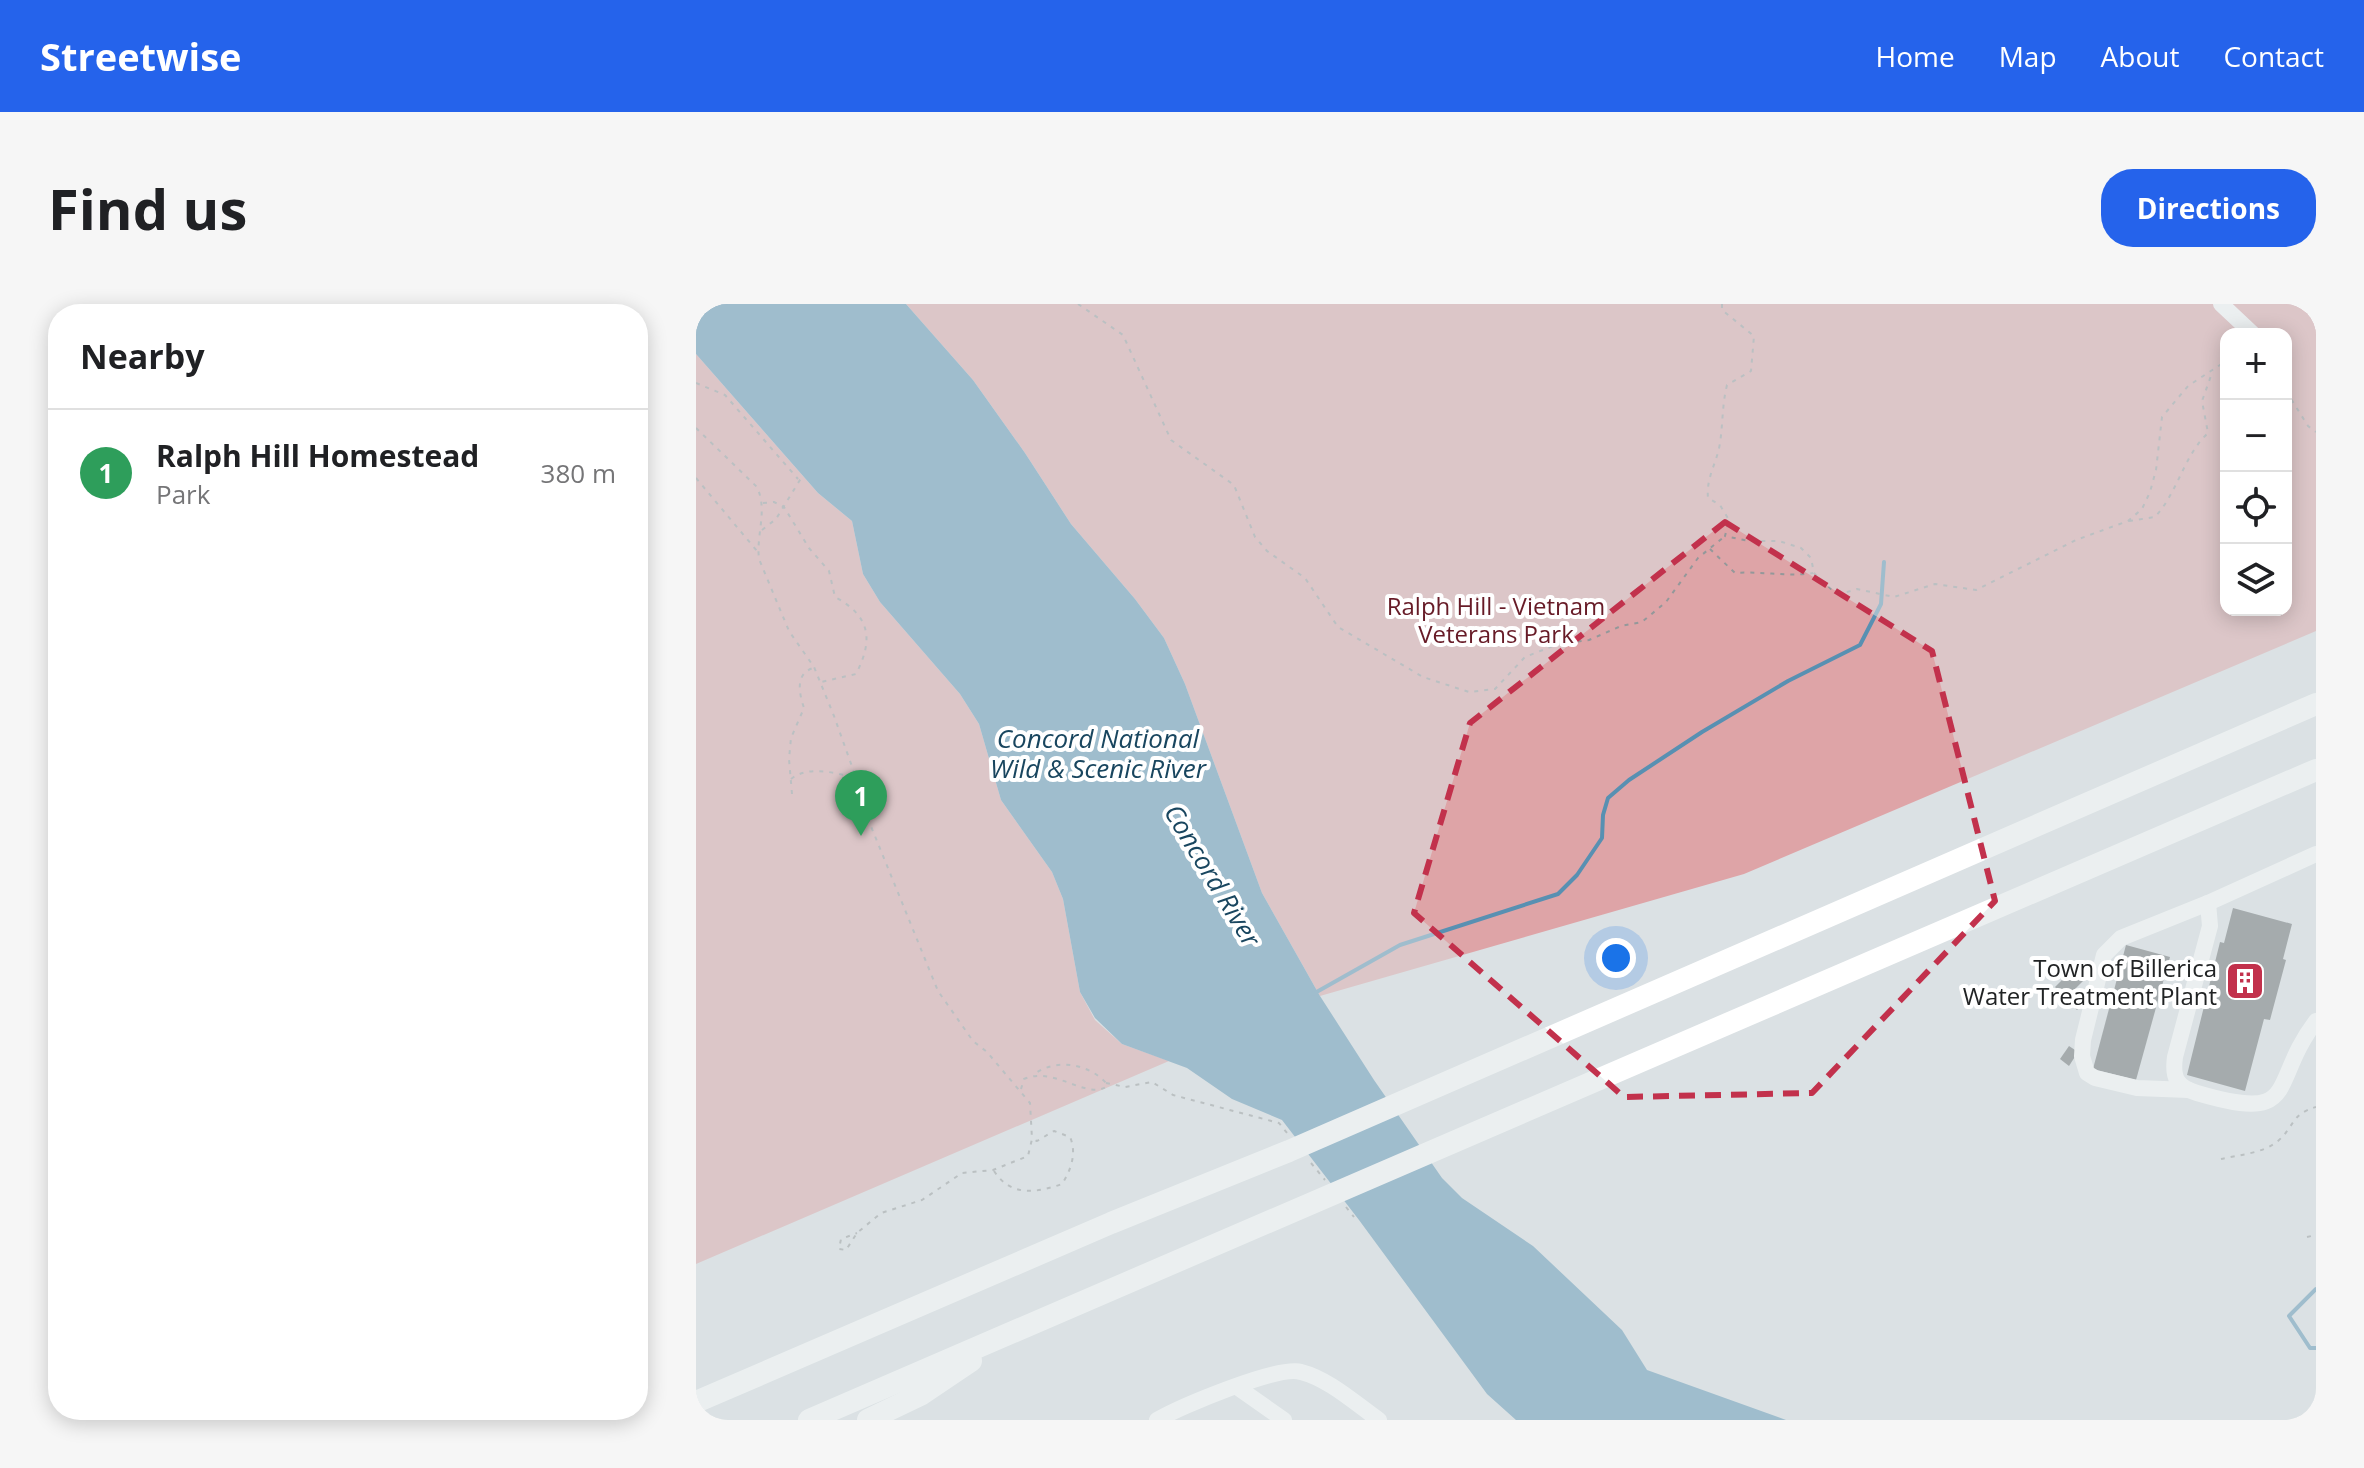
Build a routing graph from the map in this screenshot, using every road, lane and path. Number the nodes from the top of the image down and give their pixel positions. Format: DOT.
graph roads {
  1 [pos="1078,304"];
  2 [pos="1722,304"];
  3 [pos="2221,304"];
  4 [pos="2247,328"];
  5 [pos="2220,366"];
  6 [pos="2212,372"];
  7 [pos="696,383"];
  8 [pos="2292,400"];
  9 [pos="696,428"];
  10 [pos="2316,432"];
  11 [pos="803,475"];
  12 [pos="696,478"];
  13 [pos="798,479"];
  14 [pos="762,503"];
  15 [pos="784,507"];
  16 [pos="2128,521"];
  17 [pos="760,530"];
  18 [pos="1725,536"];
  19 [pos="1710,549"];
  20 [pos="759,554"];
  21 [pos="1814,573"];
  22 [pos="814,667"];
  23 [pos="820,682"];
  24 [pos="2316,704"];
  25 [pos="2316,770"];
  26 [pos="856,777"];
  27 [pos="790,780"];
  28 [pos="792,794"];
  29 [pos="2316,854"];
  30 [pos="2208,903"];
  31 [pos="2316,1021"];
  32 [pos="1033,1075"];
  33 [pos="1106,1083"];
  34 [pos="2189,1090"];
  35 [pos="1021,1091"];
  36 [pos="2316,1107"];
  37 [pos="1032,1139"];
  38 [pos="1295,1148"];
  39 [pos="2221,1159"];
  40 [pos="993,1170"];
  41 [pos="1333,1194"];
  42 [pos="1354,1217"];
  43 [pos="857,1233"];
  44 [pos="2316,1235"];
  45 [pos="2307,1237"];
  46 [pos="1016,1331"];
  47 [pos="1237,1387"];
  48 [pos="696,1402"];
  49 [pos="809,1420"];
  50 [pos="868,1420"];
  51 [pos="1157,1420"];
  52 [pos="1284,1420"];
  53 [pos="1379,1420"];
  1 -- 19 [label="path"];
  2 -- 18 [label="path"];
  3 -- 4 [label="lane"];
  5 -- 6 [label="path"];
  6 -- 16 [label="path"];
  6 -- 16 [label="path"];
  7 -- 13 [label="path"];
  8 -- 10 [label="path"];
  9 -- 14 [label="path"];
  11 -- 13 [label="path"];
  12 -- 20 [label="path"];
  13 -- 15 [label="path"];
  14 -- 15 [label="path"];
  14 -- 17 [label="path"];
  15 -- 17 [label="path"];
  15 -- 23 [label="path"];
  16 -- 21 [label="path"];
  17 -- 20 [label="path"];
  18 -- 19 [label="path"];
  18 -- 21 [label="path"];
  19 -- 21 [label="path"];
  20 -- 22 [label="path"];
  22 -- 23 [label="path"];
  22 -- 27 [label="path"];
  23 -- 26 [label="path"];
  24 -- 38 [label="highway"];
  25 -- 41 [label="highway"];
  26 -- 27 [label="path"];
  26 -- 35 [label="path"];
  27 -- 28 [label="path"];
  29 -- 30 [label="lane"];
  30 -- 34 [label="lane"];
  30 -- 34 [label="lane"];
  31 -- 34 [label="lane"];
  32 -- 33 [label="path"];
  32 -- 33 [label="path"];
  32 -- 35 [label="path"];
  33 -- 38 [label="path"];
  35 -- 37 [label="path"];
  36 -- 39 [label="path"];
  37 -- 40 [label="path"];
  37 -- 40 [label="path"];
  38 -- 41 [label="path"];
  38 -- 48 [label="highway"];
  40 -- 43 [label="path"];
  41 -- 42 [label="path"];
  41 -- 46 [label="highway"];
  43 -- 43 [label="path"];
  44 -- 45 [label="path"];
  46 -- 49 [label="highway"];
  46 -- 50 [label="highway"];
  47 -- 51 [label="lane"];
  47 -- 52 [label="lane"];
  47 -- 53 [label="lane"];
}
